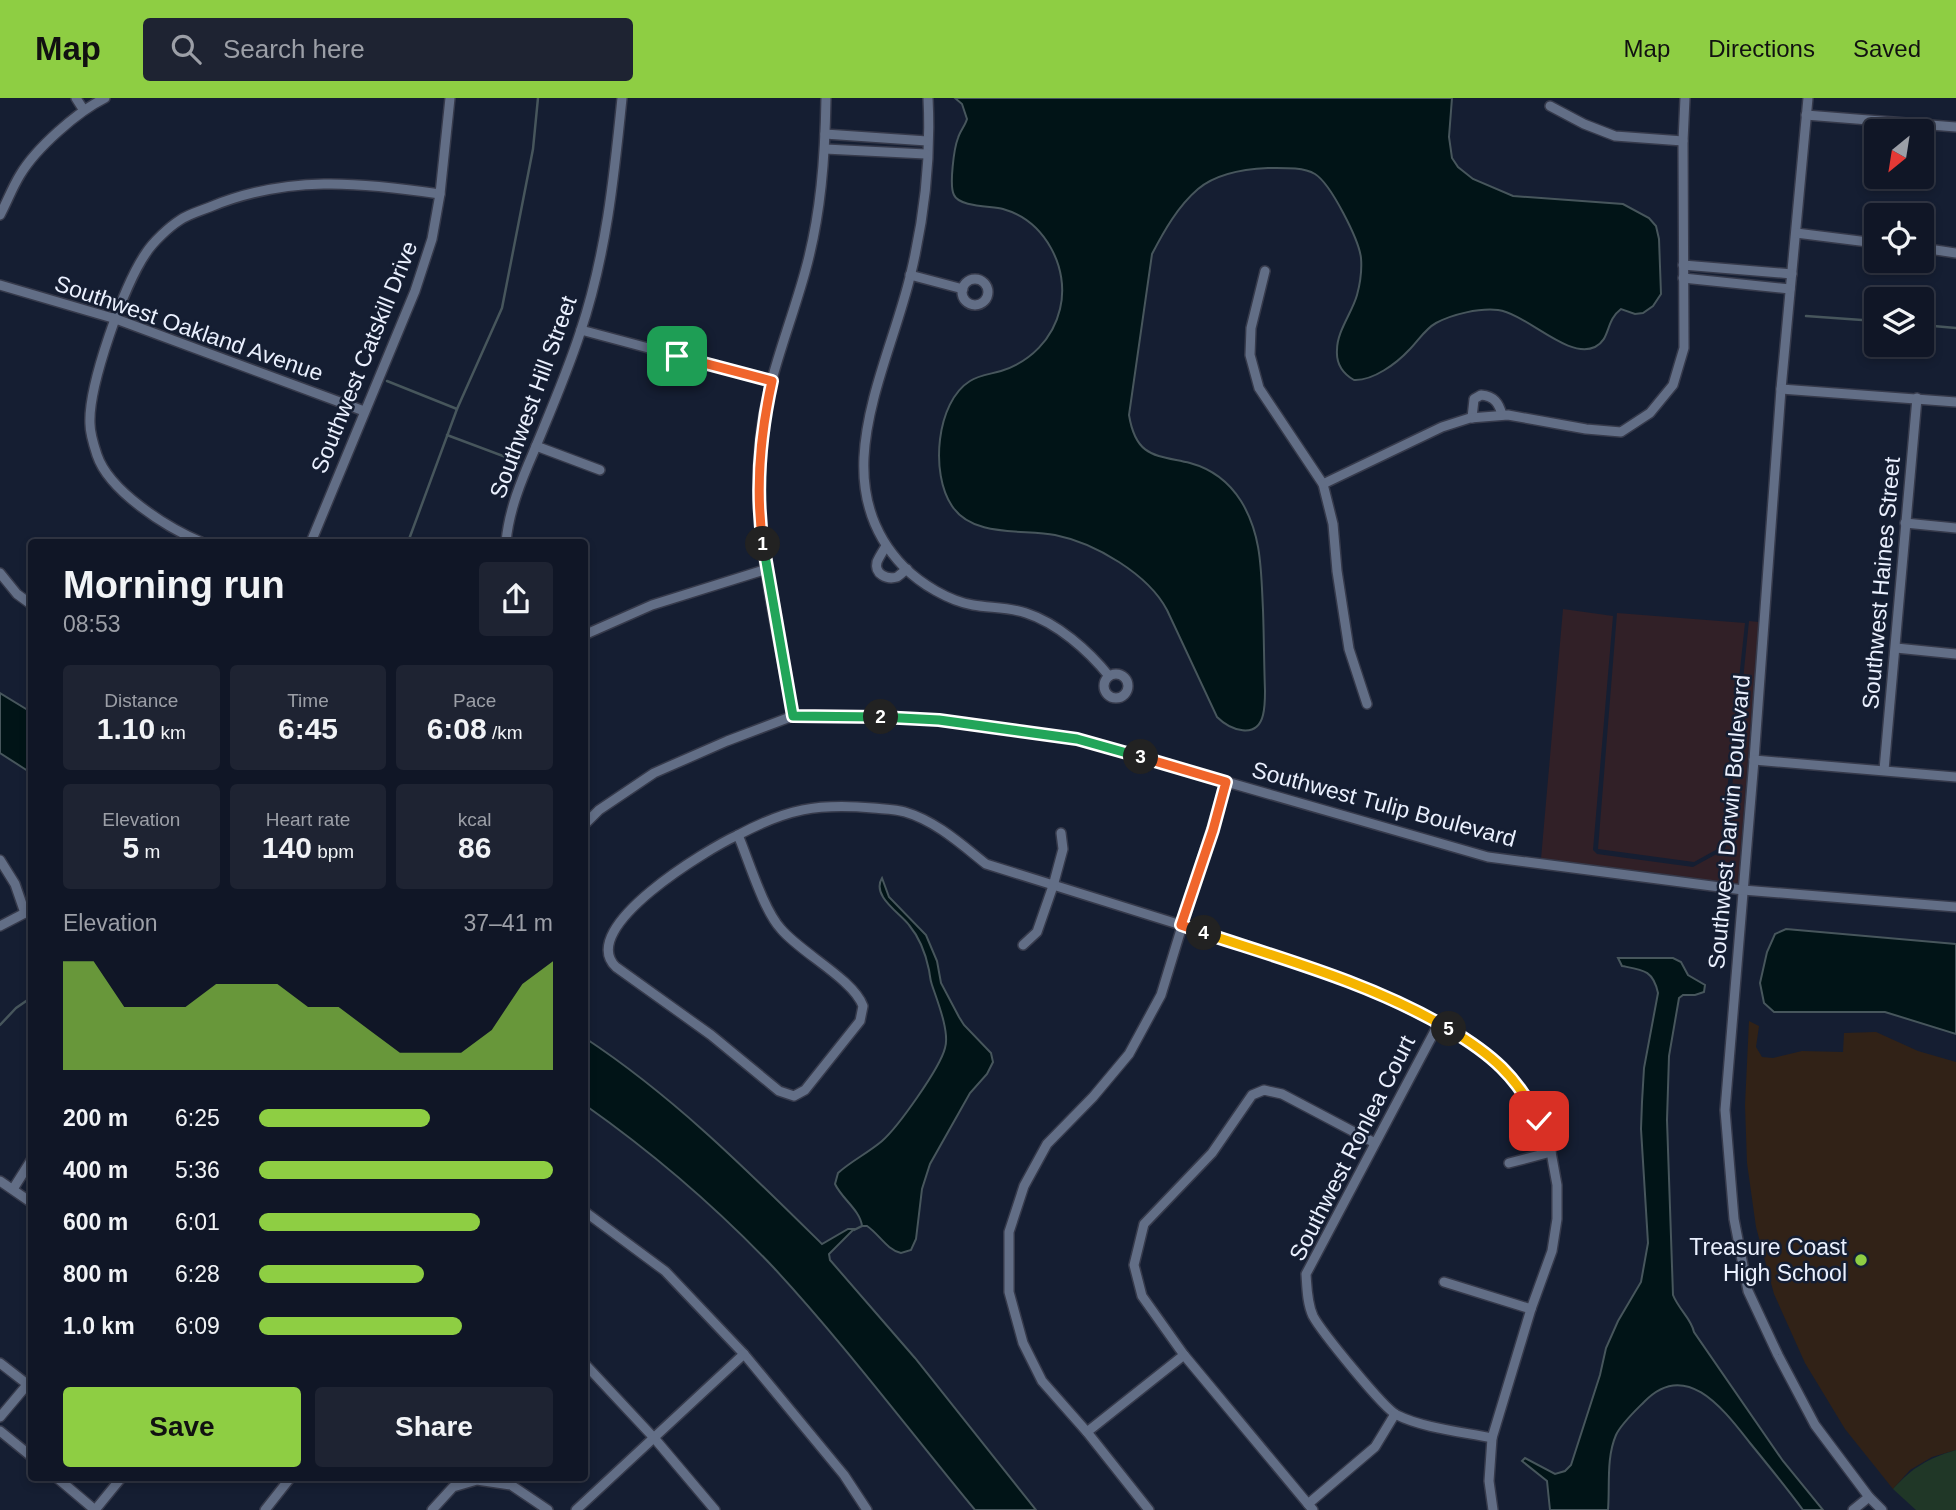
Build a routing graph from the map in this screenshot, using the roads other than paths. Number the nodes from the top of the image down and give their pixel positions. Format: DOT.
graph roads {
  1 [pos="76,98"];
  2 [pos="105,98"];
  3 [pos="450,98"];
  4 [pos="622,98"];
  5 [pos="825,98"];
  6 [pos="928,98"];
  7 [pos="1685,98"];
  8 [pos="1808,98"];
  9 [pos="1550,106"];
  10 [pos="83,109"];
  11 [pos="1806,115"];
  12 [pos="1956,127"];
  13 [pos="825,134"];
  14 [pos="927,141"];
  15 [pos="1683,141"];
  16 [pos="825,149"];
  17 [pos="926,154"];
  18 [pos="440,194"];
  19 [pos="0,215"];
  20 [pos="1796,233"];
  21 [pos="1864,242"];
  22 [pos="1934,250"];
  23 [pos="1956,253"];
  24 [pos="1683,265"];
  25 [pos="1729,270"];
  26 [pos="1265,271"];
  27 [pos="1792,274"];
  28 [pos="911,275"];
  29 [pos="1683,278"];
  30 [pos="1728,282"];
  31 [pos="0,285"];
  32 [pos="962,289"];
  33 [pos="1790,289"];
  34 [pos="116,319"];
  35 [pos="582,330"];
  36 [pos="772,381"];
  37 [pos="1781,389"];
  38 [pos="1917,398"];
  39 [pos="1956,402"];
  40 [pos="364,411"];
  41 [pos="1502,415"];
  42 [pos="1472,418"];
  43 [pos="536,446"];
  44 [pos="600,470"];
  45 [pos="1324,484"];
  46 [pos="1906,523"];
  47 [pos="1956,528"];
  48 [pos="196,539"];
  49 [pos="312,539"];
  50 [pos="506,539"];
  51 [pos="886,546"];
  52 [pos="767,569"];
  53 [pos="906,569"];
  54 [pos="0,573"];
  55 [pos="28,602"];
  56 [pos="588,633"];
  57 [pos="1896,648"];
  58 [pos="1956,654"];
  59 [pos="1109,676"];
  60 [pos="1367,704"];
  61 [pos="793,716"];
  62 [pos="1754,760"];
  63 [pos="1884,770"];
  64 [pos="1956,778"];
  65 [pos="1226,782"];
  66 [pos="588,821"];
  67 [pos="1061,833"];
  68 [pos="738,835"];
  69 [pos="0,860"];
  70 [pos="1053,886"];
  71 [pos="1742,890"];
  72 [pos="1956,907"];
  73 [pos="28,913"];
  74 [pos="1181,925"];
  75 [pos="0,926"];
  76 [pos="1023,945"];
  77 [pos="1439,1023"];
  78 [pos="1375,1143"];
  79 [pos="1551,1152"];
  80 [pos="1509,1163"];
  81 [pos="28,1165"];
  82 [pos="0,1181"];
  83 [pos="13,1189"];
  84 [pos="28,1200"];
  85 [pos="588,1214"];
  86 [pos="1444,1282"];
  87 [pos="1531,1309"];
  88 [pos="744,1354"];
  89 [pos="1184,1355"];
  90 [pos="0,1363"];
  91 [pos="588,1367"];
  92 [pos="28,1380"];
  93 [pos="28,1382"];
  94 [pos="1395,1415"];
  95 [pos="0,1417"];
  96 [pos="0,1431"];
  97 [pos="1087,1432"];
  98 [pos="1492,1438"];
  99 [pos="655,1439"];
  100 [pos="28,1454"];
  101 [pos="60,1481"];
  102 [pos="119,1481"];
  103 [pos="288,1481"];
  104 [pos="474,1481"];
  105 [pos="484,1481"];
  106 [pos="1869,1497"];
  107 [pos="1310,1507"];
  108 [pos="1879,1509"];
  109 [pos="95,1510"];
  110 [pos="265,1510"];
  111 [pos="432,1510"];
  112 [pos="548,1510"];
  113 [pos="576,1510"];
  114 [pos="715,1510"];
  115 [pos="867,1510"];
  116 [pos="1149,1510"];
  117 [pos="1493,1510"];
  118 [pos="1853,1510"];
  1 -- 10 [label="street"];
  2 -- 10 [label="street"];
  3 -- 18 [label="street, Southwest Catskill Drive"];
  4 -- 35 [label="street, Southwest Hill Street"];
  5 -- 13 [label="street"];
  6 -- 14 [label="street"];
  7 -- 15 [label="street"];
  8 -- 11 [label="street, Southwest Darwin Boulevard"];
  9 -- 15 [label="street"];
  10 -- 19 [label="street"];
  11 -- 12 [label="street"];
  11 -- 20 [label="street, Southwest Darwin Boulevard"];
  13 -- 14 [label="street"];
  13 -- 16 [label="street"];
  14 -- 17 [label="street"];
  15 -- 24 [label="street"];
  16 -- 17 [label="street"];
  16 -- 36 [label="street"];
  17 -- 28 [label="street"];
  18 -- 34 [label="street"];
  18 -- 40 [label="street, Southwest Catskill Drive"];
  20 -- 21 [label="street"];
  20 -- 27 [label="street, Southwest Darwin Boulevard"];
  22 -- 23 [label="street"];
  24 -- 25 [label="street"];
  24 -- 29 [label="street"];
  25 -- 27 [label="street"];
  25 -- 30 [label="street"];
  26 -- 45 [label="street"];
  27 -- 33 [label="street, Southwest Darwin Boulevard"];
  28 -- 32 [label="street"];
  28 -- 51 [label="street"];
  29 -- 30 [label="street"];
  29 -- 41 [label="street"];
  30 -- 33 [label="street"];
  31 -- 34 [label="street, Southwest Oakland Avenue"];
  33 -- 37 [label="street, Southwest Darwin Boulevard"];
  34 -- 40 [label="street, Southwest Oakland Avenue"];
  34 -- 48 [label="street"];
  35 -- 36 [label="street"];
  35 -- 43 [label="street, Southwest Hill Street"];
  36 -- 52 [label="street"];
  37 -- 38 [label="street"];
  37 -- 62 [label="street, Southwest Darwin Boulevard"];
  38 -- 39 [label="street"];
  38 -- 46 [label="street, Southwest Haines Street"];
  40 -- 49 [label="street, Southwest Catskill Drive"];
  41 -- 42 [label="street"];
  41 -- 42 [label="street"];
  42 -- 45 [label="street"];
  43 -- 44 [label="street"];
  43 -- 50 [label="street, Southwest Hill Street"];
  45 -- 60 [label="street"];
  46 -- 47 [label="street"];
  46 -- 57 [label="street, Southwest Haines Street"];
  51 -- 53 [label="street"];
  51 -- 53 [label="street"];
  52 -- 56 [label="street"];
  52 -- 61 [label="street"];
  53 -- 59 [label="street"];
  54 -- 55 [label="street"];
  57 -- 58 [label="street"];
  57 -- 63 [label="street, Southwest Haines Street"];
  61 -- 65 [label="street, Southwest Tulip Boulevard"];
  61 -- 66 [label="street, Southwest Tulip Boulevard"];
  62 -- 63 [label="street"];
  62 -- 71 [label="street, Southwest Darwin Boulevard"];
  63 -- 64 [label="street"];
  65 -- 71 [label="street, Southwest Tulip Boulevard"];
  65 -- 74 [label="street"];
  67 -- 70 [label="street"];
  68 -- 68 [label="street"];
  68 -- 70 [label="street"];
  69 -- 73 [label="street"];
  70 -- 74 [label="street"];
  70 -- 76 [label="street"];
  71 -- 72 [label="street, Southwest Tulip Boulevard"];
  71 -- 106 [label="street, Southwest Darwin Boulevard"];
  73 -- 75 [label="street"];
  74 -- 77 [label="street"];
  74 -- 97 [label="street"];
  77 -- 78 [label="street, Southwest Ronlea Court"];
  77 -- 79 [label="street"];
  78 -- 89 [label="street"];
  78 -- 94 [label="street, Southwest Ronlea Court"];
  79 -- 80 [label="street"];
  79 -- 87 [label="street"];
  81 -- 83 [label="street"];
  82 -- 83 [label="street"];
  83 -- 84 [label="street"];
  85 -- 88 [label="street"];
  86 -- 87 [label="street"];
  87 -- 98 [label="street"];
  88 -- 99 [label="street"];
  88 -- 115 [label="street"];
  89 -- 97 [label="street"];
  89 -- 107 [label="street"];
  90 -- 92 [label="street"];
  91 -- 99 [label="street"];
  93 -- 95 [label="street"];
  94 -- 98 [label="street"];
  94 -- 107 [label="street"];
  96 -- 100 [label="street"];
  97 -- 116 [label="street"];
  98 -- 117 [label="street"];
  99 -- 113 [label="street"];
  99 -- 114 [label="street"];
  101 -- 109 [label="street"];
  102 -- 109 [label="street"];
  103 -- 110 [label="street"];
  104 -- 111 [label="street"];
  105 -- 112 [label="street"];
  106 -- 108 [label="street, Southwest Darwin Boulevard"];
  106 -- 118 [label="street"];
}
